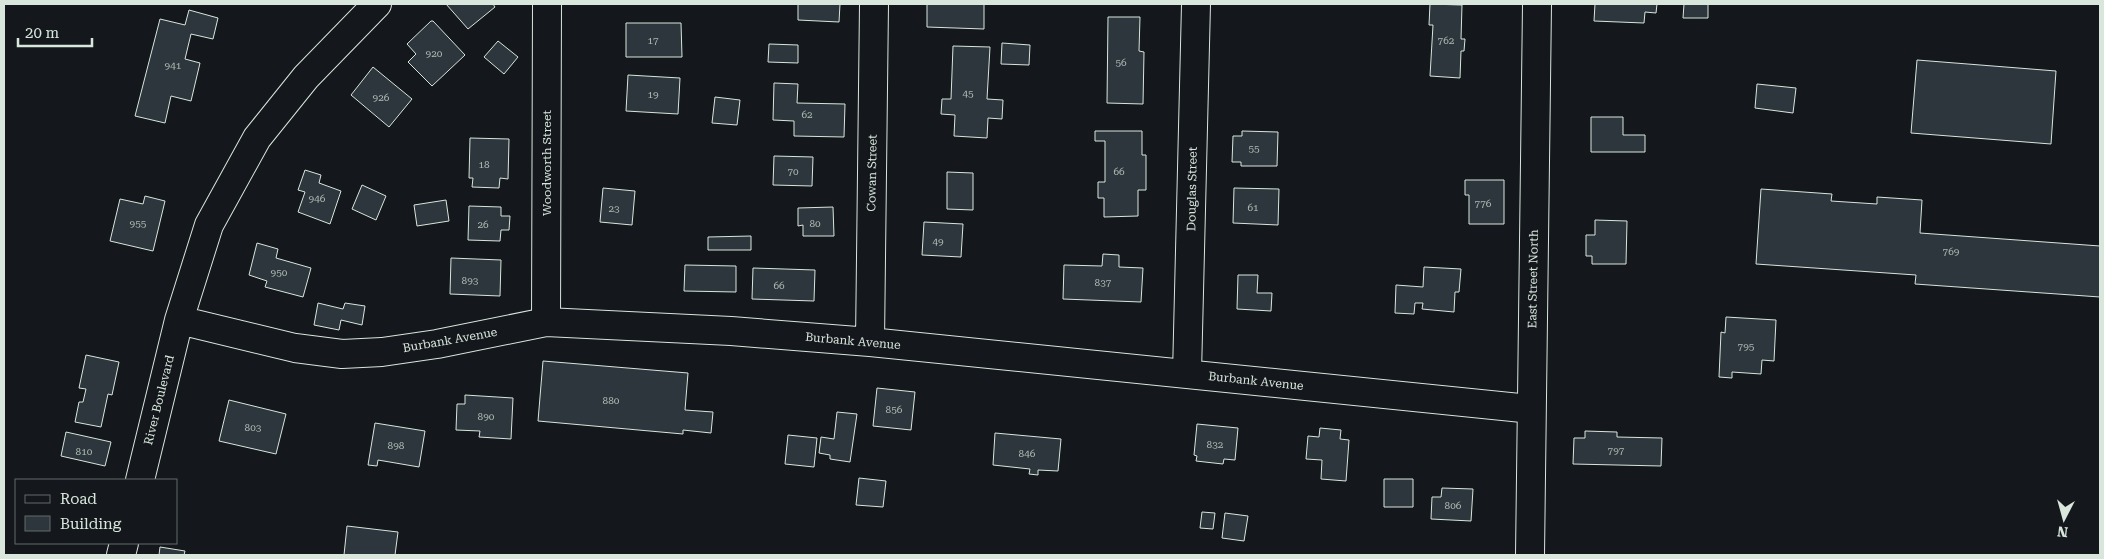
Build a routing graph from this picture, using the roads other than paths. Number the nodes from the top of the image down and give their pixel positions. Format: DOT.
graph roads {
  1 [pos="377,4"];
  2 [pos="547,4"];
  3 [pos="874,4"];
  4 [pos="1196,4"];
  5 [pos="1537,4"];
  6 [pos="179,320"];
  7 [pos="546,322"];
  8 [pos="870,342"];
  9 [pos="1187,374"];
  10 [pos="1531,408"];
  11 [pos="140,479"];
  12 [pos="1530,555"];
  1 -- 6 [label="street, River Boulevard"];
  2 -- 7 [label="street, Woodworth Street"];
  3 -- 8 [label="street, Cowan Street"];
  4 -- 9 [label="street, Douglas Street"];
  5 -- 10 [label="street, East Street North"];
  6 -- 7 [label="street, Burbank Avenue"];
  6 -- 11 [label="street, River Boulevard"];
  7 -- 8 [label="street, Burbank Avenue"];
  8 -- 9 [label="street, Burbank Avenue"];
  9 -- 10 [label="street, Burbank Avenue"];
  10 -- 12 [label="street, East Street North"];
}
